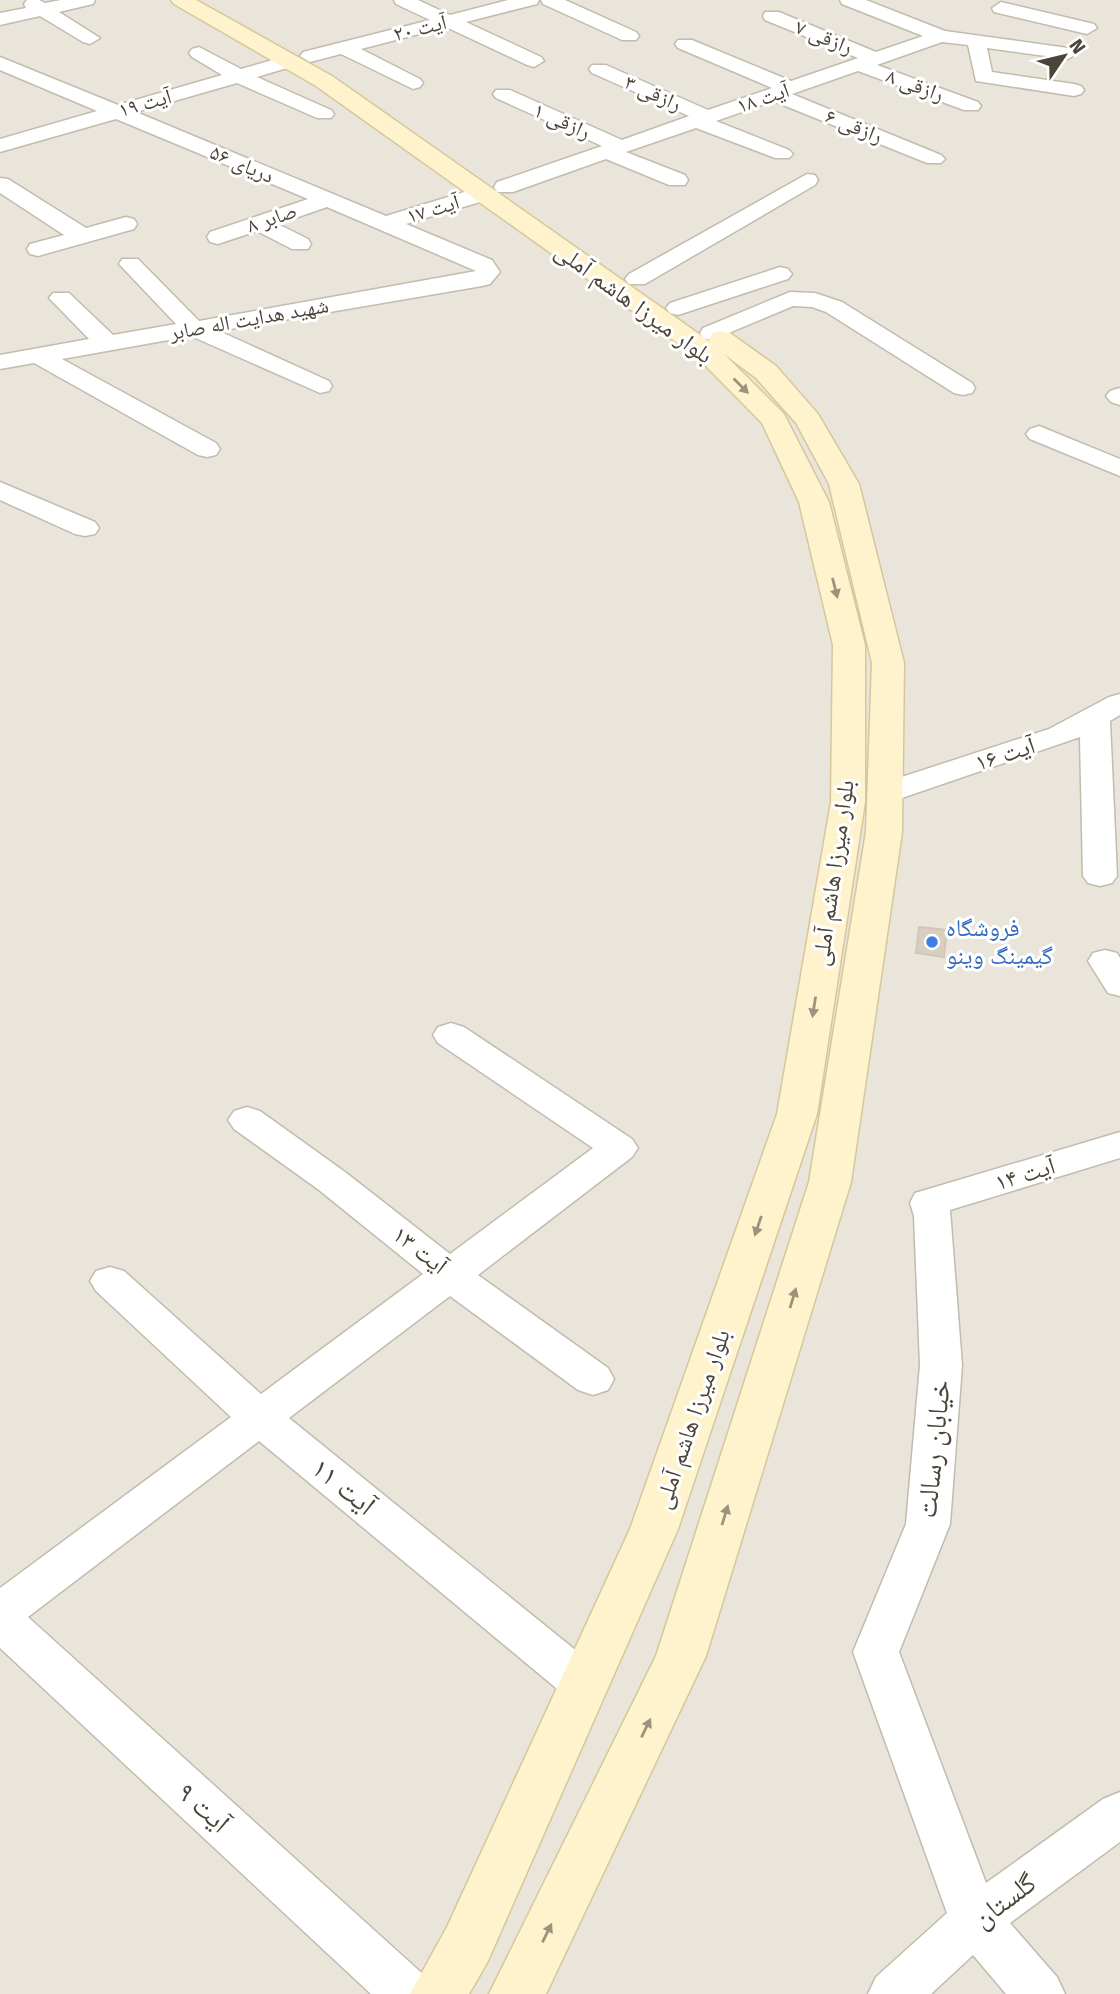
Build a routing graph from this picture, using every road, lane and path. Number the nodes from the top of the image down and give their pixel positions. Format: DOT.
graph roads {
  1 [pos="86,0"];
  2 [pos="403,0"];
  3 [pos="530,0"];
  4 [pos="550,0"];
  5 [pos="849,0"];
  6 [pos="1003,4"];
  7 [pos="34,5"];
  8 [pos="206,6"];
  9 [pos="772,16"];
  10 [pos="0,19"];
  11 [pos="447,21"];
  12 [pos="1087,28"];
  13 [pos="629,36"];
  14 [pos="941,36"];
  15 [pos="90,38"];
  16 [pos="976,39"];
  17 [pos="685,44"];
  18 [pos="1068,52"];
  19 [pos="199,53"];
  20 [pos="314,55"];
  21 [pos="534,61"];
  22 [pos="868,62"];
  23 [pos="0,63"];
  24 [pos="599,69"];
  25 [pos="238,76"];
  26 [pos="37,78"];
  27 [pos="413,83"];
  28 [pos="12,86"];
  29 [pos="1074,90"];
  30 [pos="782,91"];
  31 [pos="503,94"];
  32 [pos="971,106"];
  33 [pos="116,111"];
  34 [pos="324,114"];
  35 [pos="702,119"];
  36 [pos="0,146"];
  37 [pos="613,150"];
  38 [pos="782,155"];
  39 [pos="934,159"];
  40 [pos="677,180"];
  41 [pos="807,180"];
  42 [pos="0,184"];
  43 [pos="494,190"];
  44 [pos="327,200"];
  45 [pos="126,223"];
  46 [pos="258,223"];
  47 [pos="384,224"];
  48 [pos="82,236"];
  49 [pos="218,237"];
  50 [pos="300,244"];
  51 [pos="38,249"];
  52 [pos="600,263"];
  53 [pos="130,264"];
  54 [pos="484,265"];
  55 [pos="780,274"];
  56 [pos="61,298"];
  57 [pos="678,308"];
  58 [pos="194,329"];
  59 [pos="712,332"];
  60 [pos="108,344"];
  61 [pos="38,356"];
  62 [pos="2,360"];
  63 [pos="320,386"];
  64 [pos="963,388"];
  65 [pos="1039,433"];
  66 [pos="1120,442"];
  67 [pos="207,449"];
  68 [pos="1094,457"];
  69 [pos="1120,468"];
  70 [pos="0,490"];
  71 [pos="85,528"];
  72 [pos="1108,710"];
  73 [pos="885,793"];
  74 [pos="1100,876"];
  75 [pos="824,944"];
  76 [pos="866,950"];
  77 [pos="451,1035"];
  78 [pos="247,1120"];
  79 [pos="1120,1145"];
  80 [pos="929,1203"];
  81 [pos="449,1273"];
  82 [pos="110,1281"];
  83 [pos="593,1379"];
  84 [pos="260,1418"];
  85 [pos="0,1613"];
  86 [pos="0,1620"];
  87 [pos="584,1684"];
  88 [pos="1120,1814"];
  89 [pos="975,1920"];
  90 [pos="408,1994"];
  91 [pos="438,1994"];
  92 [pos="517,1994"];
  93 [pos="894,1994"];
  94 [pos="1039,1994"];
  1 -- 7 [label="street"];
  2 -- 11 [label="street"];
  3 -- 11 [label="street, آیت ۲۰"];
  4 -- 13 [label="street"];
  5 -- 14 [label="street"];
  6 -- 12 [label="street"];
  6 -- 16 [label="street"];
  7 -- 10 [label="street"];
  7 -- 15 [label="street"];
  8 -- 20 [label="main road, بلوار میرزا هاشم آملی"];
  9 -- 22 [label="street, رازقی ۷"];
  11 -- 20 [label="street, آیت ۲۰"];
  11 -- 21 [label="street"];
  14 -- 16 [label="street, آیت ۱۸"];
  14 -- 22 [label="street, آیت ۱۸"];
  16 -- 18 [label="street, آیت ۱۸"];
  16 -- 29 [label="street"];
  17 -- 30 [label="street, رازقی ۶"];
  19 -- 25 [label="street"];
  20 -- 25 [label="street, آیت ۱۹"];
  20 -- 27 [label="street"];
  20 -- 43 [label="main road, بلوار میرزا هاشم آملی"];
  22 -- 30 [label="street, آیت ۱۸"];
  22 -- 32 [label="street, رازقی ۸"];
  23 -- 26 [label="street, دریای ۵۶"];
  24 -- 35 [label="street, رازقی ۳"];
  25 -- 33 [label="street, آیت ۱۹"];
  25 -- 34 [label="street"];
  26 -- 28 [label="street"];
  26 -- 33 [label="street, دریای ۵۶"];
  30 -- 35 [label="street, آیت ۱۸"];
  30 -- 39 [label="street, رازقی ۶"];
  31 -- 37 [label="street, رازقی ۱"];
  33 -- 36 [label="street, آیت ۱۹"];
  33 -- 44 [label="street, دریای ۵۶"];
  35 -- 37 [label="street, آیت ۱۸"];
  35 -- 38 [label="street, رازقی ۳"];
  37 -- 40 [label="street, رازقی ۱"];
  37 -- 43 [label="street, آیت ۱۸"];
  41 -- 52 [label="street"];
  42 -- 48 [label="street"];
  43 -- 47 [label="street, آیت ۱۷"];
  43 -- 52 [label="main road, بلوار میرزا هاشم آملی"];
  44 -- 46 [label="street, صابر ۸"];
  44 -- 47 [label="street, دریای ۵۶"];
  45 -- 48 [label="street"];
  46 -- 49 [label="street, صابر ۸"];
  46 -- 50 [label="street"];
  47 -- 54 [label="street, دریای ۵۶"];
  48 -- 51 [label="street"];
  52 -- 57 [label="main road, بلوار میرزا هاشم آملی"];
  52 -- 75 [label="main road, بلوار میرزا هاشم آملی, one-way"];
  53 -- 58 [label="street"];
  54 -- 58 [label="street, شهید هدایت اله صابر"];
  55 -- 57 [label="street"];
  56 -- 60 [label="street"];
  57 -- 59 [label="main road, بلوار میرزا هاشم آملی"];
  58 -- 60 [label="street, شهید هدایت اله صابر"];
  58 -- 63 [label="street"];
  59 -- 64 [label="street"];
  59 -- 73 [label="main road, بلوار میرزا هاشم آملی"];
  60 -- 61 [label="street, شهید هدایت اله صابر"];
  61 -- 62 [label="street, شهید هدایت اله صابر"];
  61 -- 67 [label="street"];
  65 -- 68 [label="street"];
  66 -- 68 [label="street"];
  68 -- 69 [label="street"];
  70 -- 71 [label="street"];
  72 -- 73 [label="street, آیت ۱۶"];
  72 -- 74 [label="street"];
  73 -- 76 [label="main road, بلوار میرزا هاشم آملی"];
  75 -- 76 [label="main road"];
  75 -- 87 [label="main road, بلوار میرزا هاشم آملی, one-way"];
  92 -- 76 [label="main road, بلوار میرزا هاشم آملی, one-way"];
  77 -- 81 [label="street"];
  78 -- 81 [label="street, آیت ۱۳"];
  79 -- 80 [label="street, آيت ۱۴"];
  80 -- 89 [label="street, خیابان رسالت"];
  81 -- 83 [label="street, آیت ۱۳"];
  81 -- 84 [label="street"];
  82 -- 84 [label="street, آیت ۱۱"];
  84 -- 85 [label="street"];
  84 -- 87 [label="street, آیت ۱۱"];
  86 -- 90 [label="street, آیت ۹"];
  87 -- 91 [label="main road, بلوار میرزا هاشم آملی"];
  88 -- 89 [label="street, گلستان"];
  89 -- 93 [label="street, گلستان"];
  89 -- 94 [label="street"];
}
